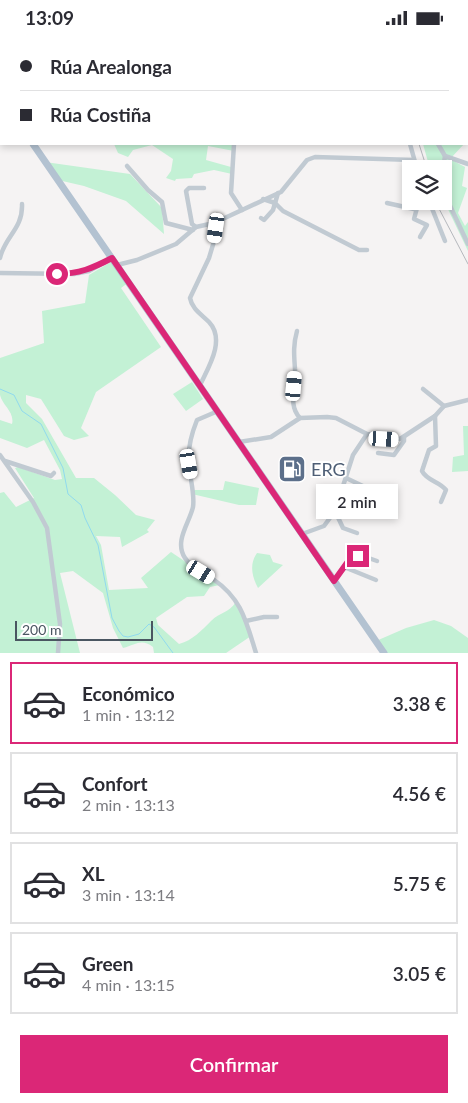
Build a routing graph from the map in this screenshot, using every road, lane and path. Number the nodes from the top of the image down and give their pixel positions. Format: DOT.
graph roads {
  1 [pos="34,145"];
  2 [pos="234,145"];
  3 [pos="410,145"];
  4 [pos="439,145"];
  5 [pos="445,156"];
  6 [pos="414,160"];
  7 [pos="444,160"];
  8 [pos="468,164"];
  9 [pos="128,166"];
  10 [pos="204,189"];
  11 [pos="278,193"];
  12 [pos="263,199"];
  13 [pos="274,203"];
  14 [pos="387,203"];
  15 [pos="22,204"];
  16 [pos="402,207"];
  17 [pos="242,210"];
  18 [pos="416,210"];
  19 [pos="432,210"];
  20 [pos="452,210"];
  21 [pos="261,218"];
  22 [pos="216,222"];
  23 [pos="194,229"];
  24 [pos="420,237"];
  25 [pos="445,241"];
  26 [pos="468,244"];
  27 [pos="367,250"];
  28 [pos="0,258"];
  29 [pos="112,258"];
  30 [pos="117,265"];
  31 [pos="0,273"];
  32 [pos="297,331"];
  33 [pos="200,385"];
  34 [pos="423,389"];
  35 [pos="468,400"];
  36 [pos="444,406"];
  37 [pos="218,411"];
  38 [pos="435,416"];
  39 [pos="300,418"];
  40 [pos="367,435"];
  41 [pos="404,437"];
  42 [pos="239,443"];
  43 [pos="378,453"];
  44 [pos="0,455"];
  45 [pos="5,461"];
  46 [pos="54,473"];
  47 [pos="346,478"];
  48 [pos="387,491"];
  49 [pos="441,502"];
  50 [pos="335,511"];
  51 [pos="357,533"];
  52 [pos="302,534"];
  53 [pos="376,561"];
  54 [pos="344,567"];
  55 [pos="376,579"];
  56 [pos="334,581"];
  57 [pos="277,617"];
  58 [pos="246,621"];
  59 [pos="58,653"];
  60 [pos="256,653"];
  61 [pos="384,653"];
  1 -- 29 [label="main road"];
  2 -- 17 [label="street"];
  3 -- 6 [label="street"];
  4 -- 5 [label="street"];
  5 -- 7 [label="street"];
  5 -- 8 [label="street"];
  6 -- 11 [label="street"];
  9 -- 23 [label="street"];
  10 -- 23 [label="street"];
  11 -- 12 [label="street"];
  11 -- 13 [label="street"];
  12 -- 13 [label="street"];
  12 -- 17 [label="street"];
  13 -- 21 [label="street"];
  13 -- 27 [label="street"];
  14 -- 16 [label="street"];
  15 -- 28 [label="street"];
  17 -- 22 [label="street"];
  18 -- 24 [label="street"];
  19 -- 25 [label="street"];
  20 -- 26 [label="street"];
  22 -- 23 [label="street"];
  22 -- 33 [label="street"];
  23 -- 30 [label="street"];
  29 -- 30 [label="main road"];
  29 -- 31 [label="street"];
  30 -- 33 [label="main road"];
  32 -- 39 [label="street"];
  33 -- 37 [label="main road"];
  34 -- 36 [label="street"];
  35 -- 36 [label="street"];
  36 -- 38 [label="street"];
  37 -- 42 [label="main road"];
  37 -- 58 [label="street"];
  38 -- 41 [label="street"];
  38 -- 49 [label="street"];
  39 -- 40 [label="street"];
  39 -- 42 [label="street"];
  40 -- 41 [label="street"];
  40 -- 47 [label="street"];
  41 -- 43 [label="street"];
  42 -- 52 [label="main road"];
  44 -- 45 [label="street"];
  45 -- 46 [label="street"];
  45 -- 59 [label="street"];
  47 -- 48 [label="street"];
  47 -- 50 [label="street"];
  50 -- 51 [label="street"];
  50 -- 52 [label="street"];
  52 -- 56 [label="main road"];
  53 -- 54 [label="street"];
  54 -- 55 [label="street"];
  54 -- 56 [label="street"];
  56 -- 61 [label="main road"];
  57 -- 58 [label="street"];
  58 -- 60 [label="street"];
}
